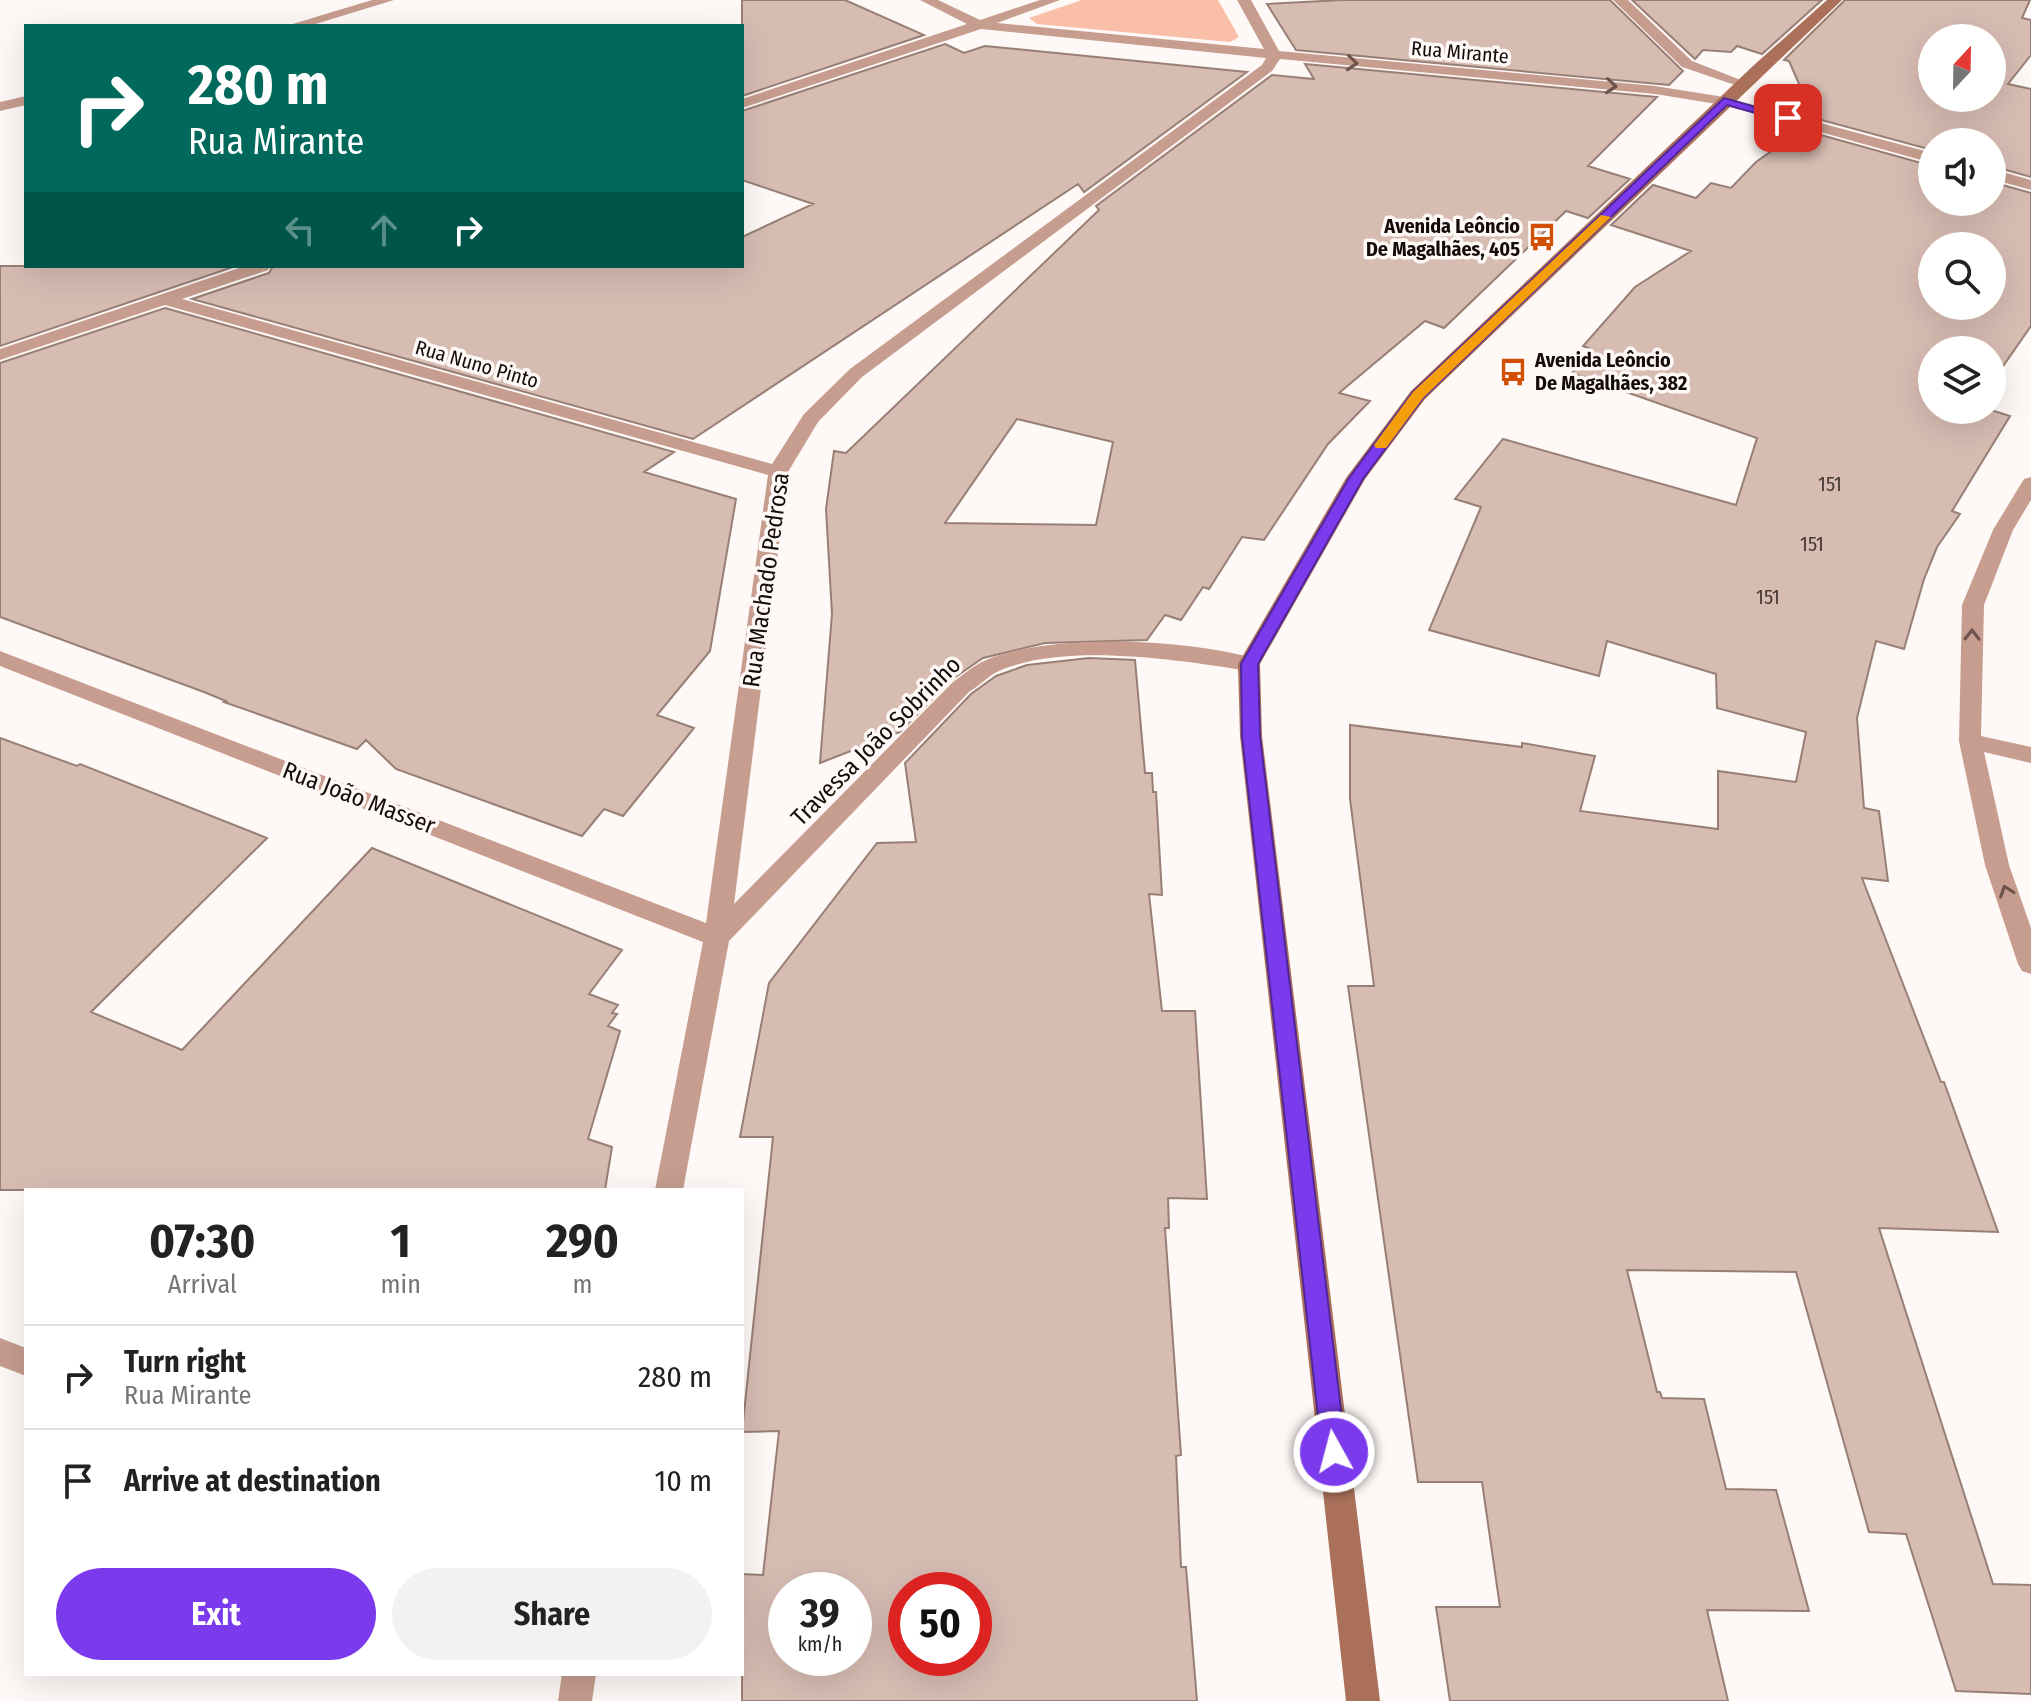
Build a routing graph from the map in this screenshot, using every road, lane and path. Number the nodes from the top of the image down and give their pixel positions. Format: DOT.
graph roads {
  1 [pos="387,0"];
  2 [pos="927,0"];
  3 [pos="1053,0"];
  4 [pos="1244,0"];
  5 [pos="1620,0"];
  6 [pos="1835,0"];
  7 [pos="300,24"];
  8 [pos="977,24"];
  9 [pos="1275,56"];
  10 [pos="1744,84"];
  11 [pos="24,101"];
  12 [pos="1724,101"];
  13 [pos="744,103"];
  14 [pos="0,107"];
  15 [pos="1918,154"];
  16 [pos="2006,178"];
  17 [pos="2031,185"];
  18 [pos="256,268"];
  19 [pos="164,299"];
  20 [pos="0,355"];
  21 [pos="778,472"];
  22 [pos="2031,483"];
  23 [pos="0,658"];
  24 [pos="1249,664"];
  25 [pos="1970,741"];
  26 [pos="2031,755"];
  27 [pos="717,937"];
  28 [pos="2031,964"];
  29 [pos="669,1188"];
  30 [pos="0,1352"];
  31 [pos="24,1361"];
  32 [pos="579,1676"];
  33 [pos="575,1701"];
  34 [pos="1363,1701"];
  1 -- 7 [label="street"];
  2 -- 8 [label="street"];
  3 -- 8 [label="street"];
  4 -- 9 [label="street"];
  5 -- 10 [label="street"];
  6 -- 10 [label="main road"];
  8 -- 9 [label="street, Rua Mirante"];
  8 -- 13 [label="street"];
  9 -- 12 [label="street, Rua Mirante, one-way"];
  9 -- 21 [label="street, Rua Machado Pedrosa"];
  10 -- 12 [label="main road"];
  11 -- 14 [label="street"];
  12 -- 15 [label="street, Rua Mirante"];
  12 -- 24 [label="main road"];
  16 -- 17 [label="street"];
  18 -- 19 [label="street"];
  19 -- 20 [label="street"];
  19 -- 21 [label="street, Rua Nuno Pinto"];
  21 -- 27 [label="street, Rua Machado Pedrosa"];
  25 -- 22 [label="street, one-way"];
  23 -- 27 [label="street, Rua João Masser"];
  24 -- 27 [label="street, Travessa João Sobrinho"];
  24 -- 34 [label="main road"];
  25 -- 26 [label="street"];
  28 -- 25 [label="street, one-way"];
  27 -- 29 [label="street, Rua Machado Pedrosa"];
  30 -- 31 [label="street"];
  32 -- 33 [label="street"];
}
